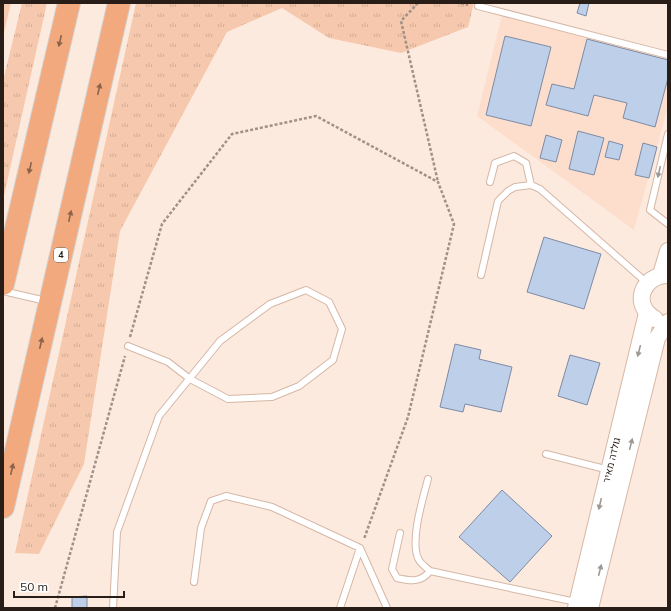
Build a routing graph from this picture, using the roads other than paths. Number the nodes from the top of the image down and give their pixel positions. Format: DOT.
graph roads {
  1 [pos="69,3"];
  2 [pos="119,3"];
  3 [pos="478,6"];
  4 [pos="668,55"];
  5 [pos="668,134"];
  6 [pos="490,182"];
  7 [pos="531,185"];
  8 [pos="668,224"];
  9 [pos="668,252"];
  10 [pos="481,275"];
  11 [pos="664,275"];
  12 [pos="3,284"];
  13 [pos="647,284"];
  14 [pos="3,291"];
  15 [pos="50,302"];
  16 [pos="647,313"];
  17 [pos="668,322"];
  18 [pos="128,346"];
  19 [pos="190,380"];
  20 [pos="546,454"];
  21 [pos="609,470"];
  22 [pos="428,479"];
  23 [pos="3,507"];
  24 [pos="400,533"];
  25 [pos="360,548"];
  26 [pos="430,571"];
  27 [pos="194,582"];
  28 [pos="581,606"];
  29 [pos="113,608"];
  30 [pos="340,608"];
  31 [pos="387,608"];
  1 -- 12 [label="highway, one-way"];
  15 -- 2 [label="highway, 4, one-way"];
  3 -- 4 [label="lane"];
  5 -- 8 [label="lane, one-way"];
  6 -- 7 [label="lane"];
  7 -- 10 [label="lane"];
  7 -- 13 [label="lane"];
  9 -- 11 [label="street"];
  11 -- 13 [label="street"];
  13 -- 16 [label="street, גולדה מאיר"];
  14 -- 15 [label="lane"];
  23 -- 15 [label="highway, 4, one-way"];
  16 -- 17 [label="street, גולדה מאיר"];
  16 -- 21 [label="street, גולדה מאיר, one-way"];
  28 -- 17 [label="street, גולדה מאיר, one-way"];
  18 -- 19 [label="lane"];
  19 -- 19 [label="lane"];
  19 -- 29 [label="lane"];
  20 -- 21 [label="lane"];
  21 -- 28 [label="street, גולדה מאיר, one-way"];
  22 -- 26 [label="lane"];
  24 -- 26 [label="lane"];
  25 -- 27 [label="lane"];
  25 -- 30 [label="lane"];
  25 -- 31 [label="lane"];
  26 -- 28 [label="lane"];
}
